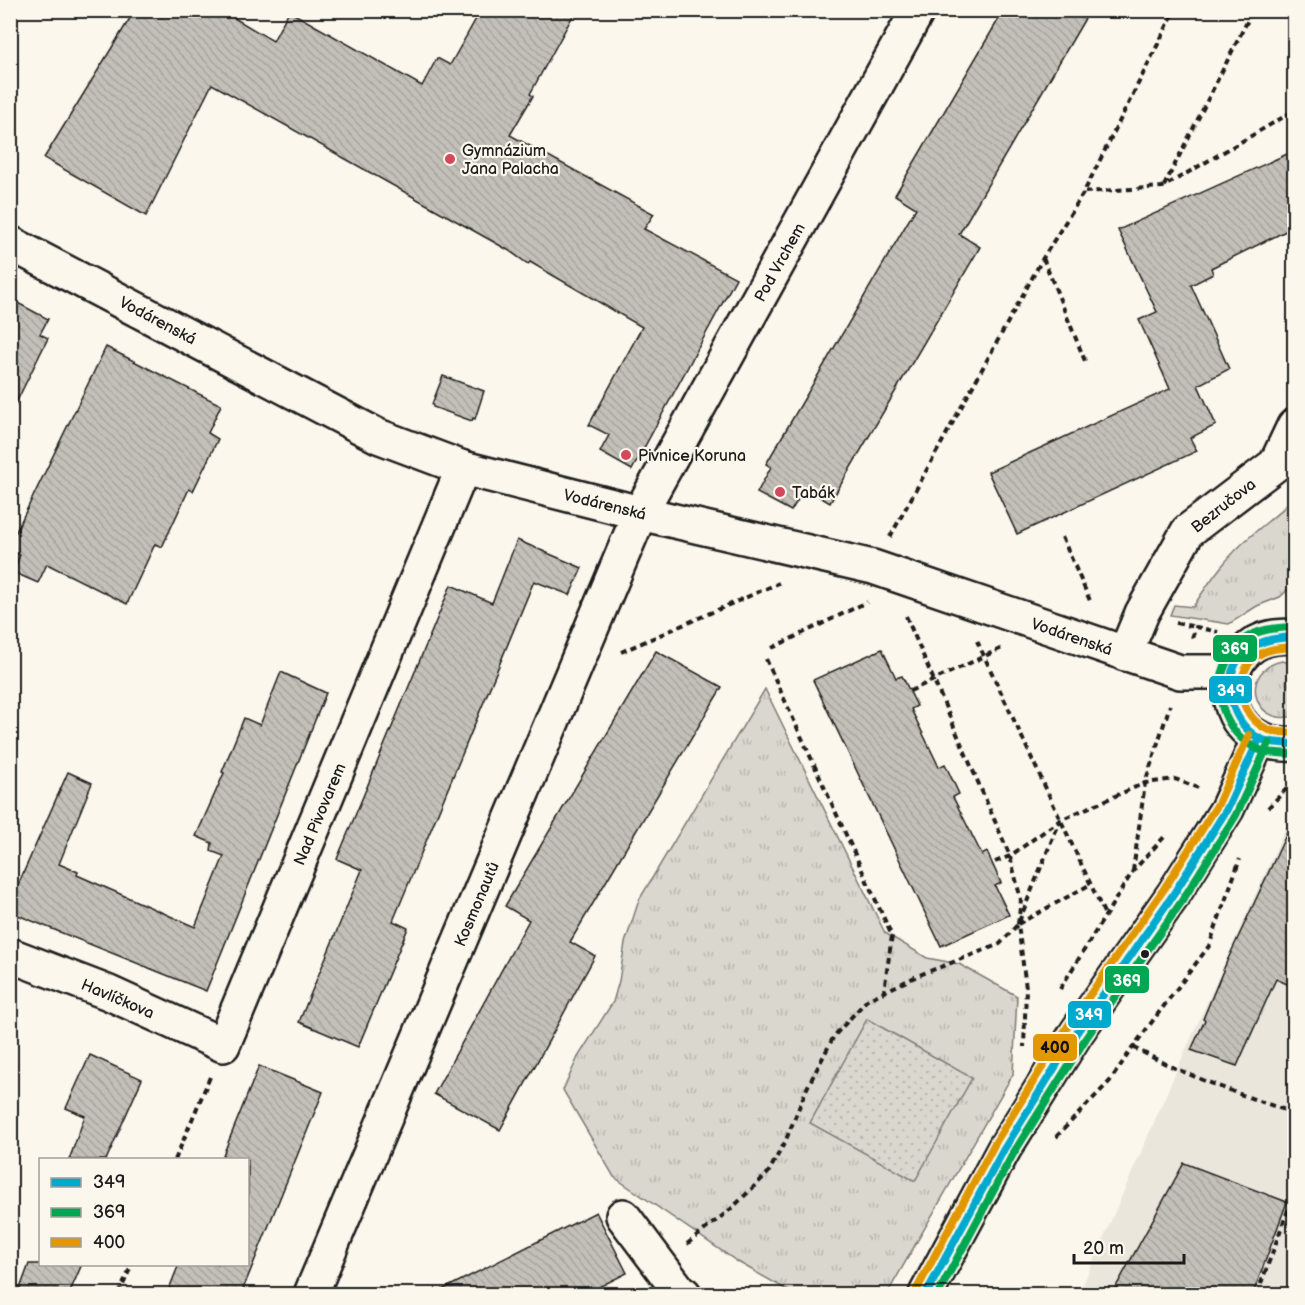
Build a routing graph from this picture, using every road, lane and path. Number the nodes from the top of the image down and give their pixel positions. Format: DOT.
graph roads {
  1 [pos="918,10"];
  2 [pos="1175,10"];
  3 [pos="1253,10"];
  4 [pos="1294,111"];
  5 [pos="1164,187"];
  6 [pos="1084,192"];
  7 [pos="10,243"];
  8 [pos="1043,258"];
  9 [pos="1085,361"];
  10 [pos="1294,426"];
  11 [pos="463,468"];
  12 [pos="640,513"];
  13 [pos="1062,537"];
  14 [pos="893,579"];
  15 [pos="783,580"];
  16 [pos="957,597"];
  17 [pos="1095,614"];
  18 [pos="1166,621"];
  19 [pos="1196,627"];
  20 [pos="1046,628"];
  21 [pos="1294,637"];
  22 [pos="772,648"];
  23 [pos="1125,654"];
  24 [pos="984,656"];
  25 [pos="766,659"];
  26 [pos="1232,672"];
  27 [pos="573,673"];
  28 [pos="935,679"];
  29 [pos="910,691"];
  30 [pos="1172,698"];
  31 [pos="1258,739"];
  32 [pos="1294,744"];
  33 [pos="1294,781"];
  34 [pos="1145,783"];
  35 [pos="1207,792"];
  36 [pos="1262,815"];
  37 [pos="1060,820"];
  38 [pos="1010,856"];
  39 [pos="1241,856"];
  40 [pos="994,862"];
  41 [pos="1091,884"];
  42 [pos="1018,924"];
  43 [pos="10,955"];
  44 [pos="884,991"];
  45 [pos="223,1046"];
  46 [pos="1133,1047"];
  47 [pos="1024,1055"];
  48 [pos="1294,1113"];
  49 [pos="1053,1140"];
  50 [pos="176,1158"];
  51 [pos="1294,1194"];
  52 [pos="623,1216"];
  53 [pos="131,1266"];
  54 [pos="660,1266"];
  55 [pos="119,1294"];
  56 [pos="311,1294"];
  57 [pos="680,1294"];
  58 [pos="926,1294"];
  59 [pos="1257,1294"];
  1 -- 12 [label="street, Pod Vrchem"];
  2 -- 6 [label="path"];
  3 -- 5 [label="path"];
  4 -- 5 [label="path"];
  5 -- 6 [label="path"];
  6 -- 8 [label="path"];
  7 -- 11 [label="street, Vodárenská"];
  8 -- 9 [label="path"];
  8 -- 14 [label="path"];
  10 -- 23 [label="street, Bezručova"];
  11 -- 12 [label="street, Vodárenská"];
  11 -- 45 [label="street, Nad Pivovarem"];
  12 -- 14 [label="street, Vodárenská"];
  12 -- 27 [label="street, Kosmonautů"];
  13 -- 17 [label="path"];
  14 -- 16 [label="street, Vodárenská"];
  14 -- 22 [label="path"];
  14 -- 28 [label="path"];
  15 -- 27 [label="path"];
  16 -- 20 [label="street, Vodárenská"];
  16 -- 24 [label="path"];
  18 -- 19 [label="path"];
  20 -- 23 [label="street, Vodárenská"];
  20 -- 24 [label="path"];
  21 -- 26 [label="street"];
  23 -- 26 [label="street, Vodárenská"];
  24 -- 28 [label="path"];
  24 -- 37 [label="path"];
  25 -- 44 [label="path"];
  26 -- 31 [label="street"];
  27 -- 56 [label="street, Kosmonautů"];
  28 -- 29 [label="path"];
  28 -- 38 [label="path"];
  30 -- 34 [label="path"];
  31 -- 32 [label="street"];
  31 -- 58 [label="street"];
  33 -- 36 [label="path"];
  34 -- 35 [label="path"];
  34 -- 37 [label="path"];
  34 -- 41 [label="path"];
  37 -- 38 [label="path"];
  37 -- 41 [label="path"];
  37 -- 42 [label="path"];
  38 -- 40 [label="path"];
  38 -- 42 [label="path"];
  39 -- 46 [label="path"];
  41 -- 42 [label="path"];
  42 -- 44 [label="path"];
  42 -- 47 [label="path"];
  43 -- 45 [label="street, Havlíčkova"];
  44 -- 54 [label="path"];
  45 -- 50 [label="path"];
  46 -- 48 [label="path"];
  46 -- 49 [label="path"];
  51 -- 59 [label="path"];
  52 -- 54 [label="street"];
  53 -- 55 [label="path"];
  54 -- 57 [label="street"];
}
